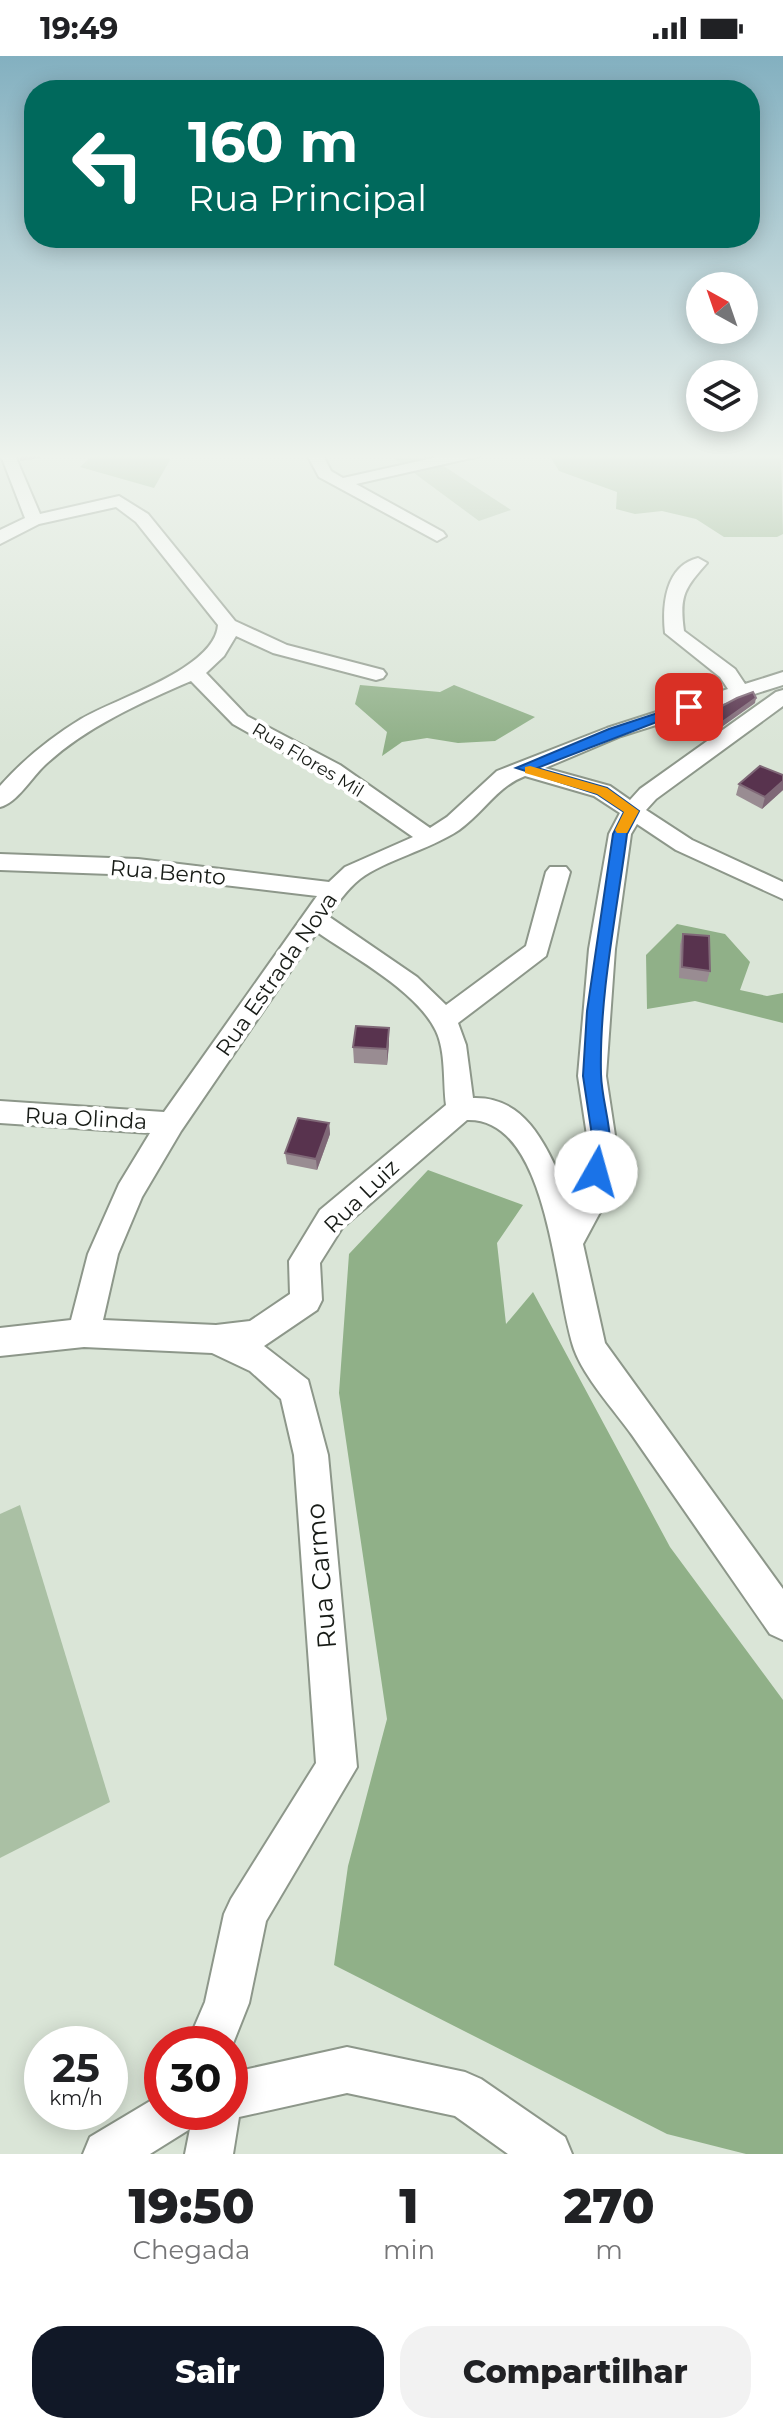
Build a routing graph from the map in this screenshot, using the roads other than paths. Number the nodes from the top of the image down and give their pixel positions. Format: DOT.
graph roads {
  1 [pos="168,551"];
  2 [pos="698,563"];
  3 [pos="228,625"];
  4 [pos="194,672"];
  5 [pos="376,674"];
  6 [pos="783,678"];
  7 [pos="740,692"];
  8 [pos="783,696"];
  9 [pos="523,768"];
  10 [pos="0,800"];
  11 [pos="632,811"];
  12 [pos="430,838"];
  13 [pos="0,862"];
  14 [pos="558,872"];
  15 [pos="334,890"];
  16 [pos="783,891"];
  17 [pos="314,918"];
  18 [pos="443,1021"];
  19 [pos="460,1109"];
  20 [pos="0,1112"];
  21 [pos="171,1123"];
  22 [pos="567,1243"];
  23 [pos="84,1333"];
  24 [pos="215,1339"];
  25 [pos="0,1342"];
  26 [pos="783,1621"];
  27 [pos="217,2026"];
  28 [pos="248,2092"];
  29 [pos="145,2130"];
  30 [pos="213,2130"];
  31 [pos="107,2154"];
  32 [pos="209,2154"];
  33 [pos="548,2154"];
  1 -- 3 [label="street"];
  2 -- 7 [label="street"];
  3 -- 4 [label="street"];
  3 -- 5 [label="street"];
  4 -- 10 [label="street"];
  4 -- 12 [label="street, Rua Flores Mil"];
  6 -- 7 [label="street, Rua Estrada Nova"];
  7 -- 9 [label="street, Rua Estrada Nova"];
  8 -- 11 [label="street"];
  9 -- 11 [label="street"];
  9 -- 12 [label="street, Rua Estrada Nova"];
  11 -- 16 [label="street"];
  11 -- 22 [label="street"];
  12 -- 15 [label="street, Rua Estrada Nova"];
  13 -- 15 [label="street, Rua Bento"];
  14 -- 18 [label="street"];
  15 -- 17 [label="street, Rua Estrada Nova"];
  17 -- 18 [label="street"];
  17 -- 21 [label="street, Rua Estrada Nova"];
  18 -- 19 [label="street"];
  19 -- 22 [label="street"];
  19 -- 24 [label="street, Rua Luiz"];
  20 -- 21 [label="street, Rua Olinda"];
  21 -- 23 [label="street, Rua Estrada Nova"];
  22 -- 26 [label="street"];
  23 -- 24 [label="street, Rua Carmo"];
  23 -- 25 [label="street, Rua Carmo"];
  24 -- 27 [label="street, Rua Carmo"];
  28 -- 33 [label="street"];
  29 -- 31 [label="street"];
  30 -- 32 [label="street"];
}
